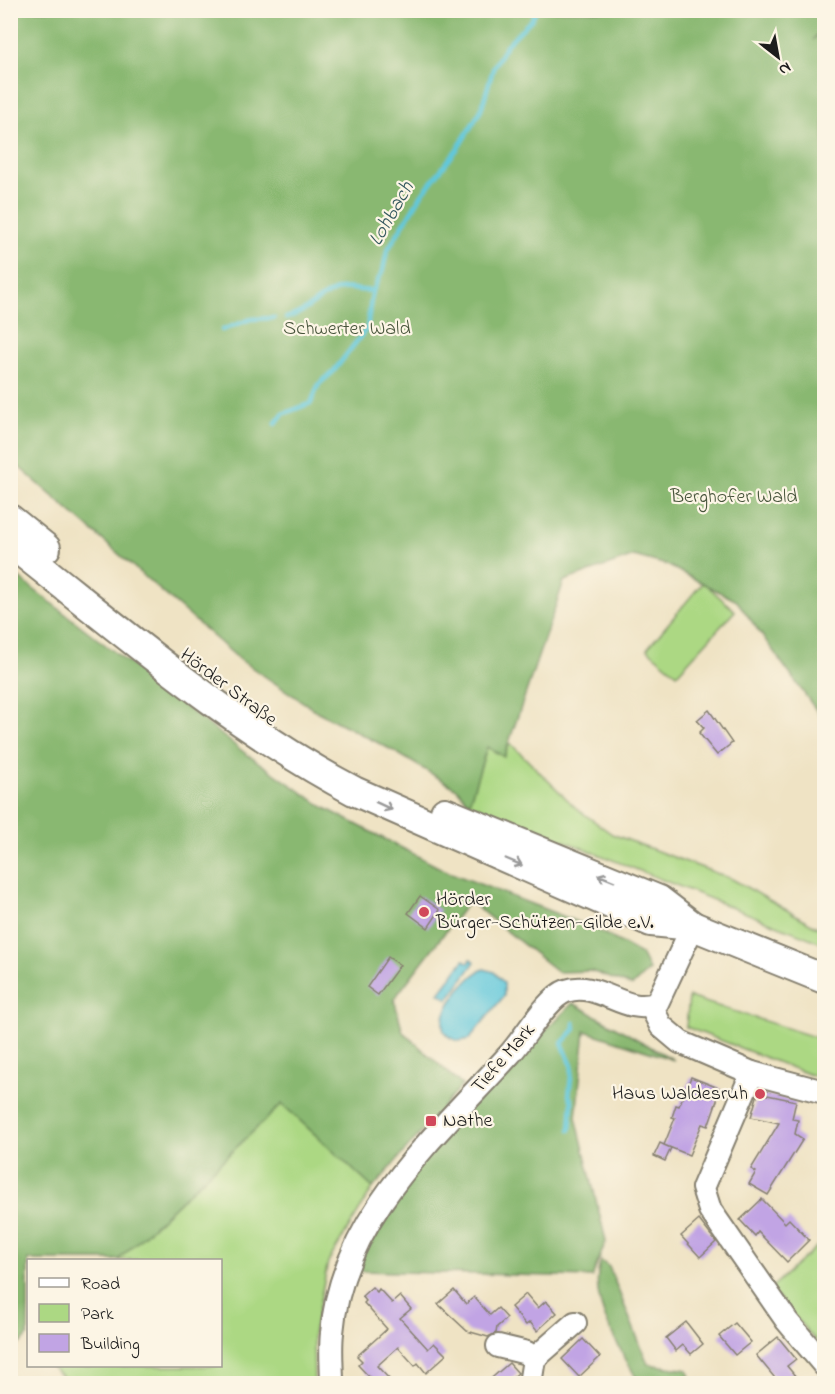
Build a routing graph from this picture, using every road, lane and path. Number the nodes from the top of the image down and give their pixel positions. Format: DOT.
graph roads {
  1 [pos="10,519"];
  2 [pos="10,543"];
  3 [pos="464,830"];
  4 [pos="693,926"];
  5 [pos="825,979"];
  6 [pos="651,1006"];
  7 [pos="752,1074"];
  8 [pos="825,1092"];
  9 [pos="575,1323"];
  10 [pos="498,1346"];
  11 [pos="534,1359"];
  12 [pos="825,1365"];
  13 [pos="332,1383"];
  14 [pos="530,1383"];
  1 -- 3 [label="main road, Hörder Straße"];
  2 -- 3 [label="main road, Hörder Straße, one-way"];
  3 -- 4 [label="main road"];
  4 -- 5 [label="main road"];
  4 -- 6 [label="street"];
  6 -- 7 [label="street"];
  6 -- 13 [label="street, Tiefe Mark"];
  7 -- 8 [label="street"];
  7 -- 12 [label="street"];
  9 -- 11 [label="street"];
  10 -- 11 [label="street"];
  11 -- 14 [label="street"];
}
